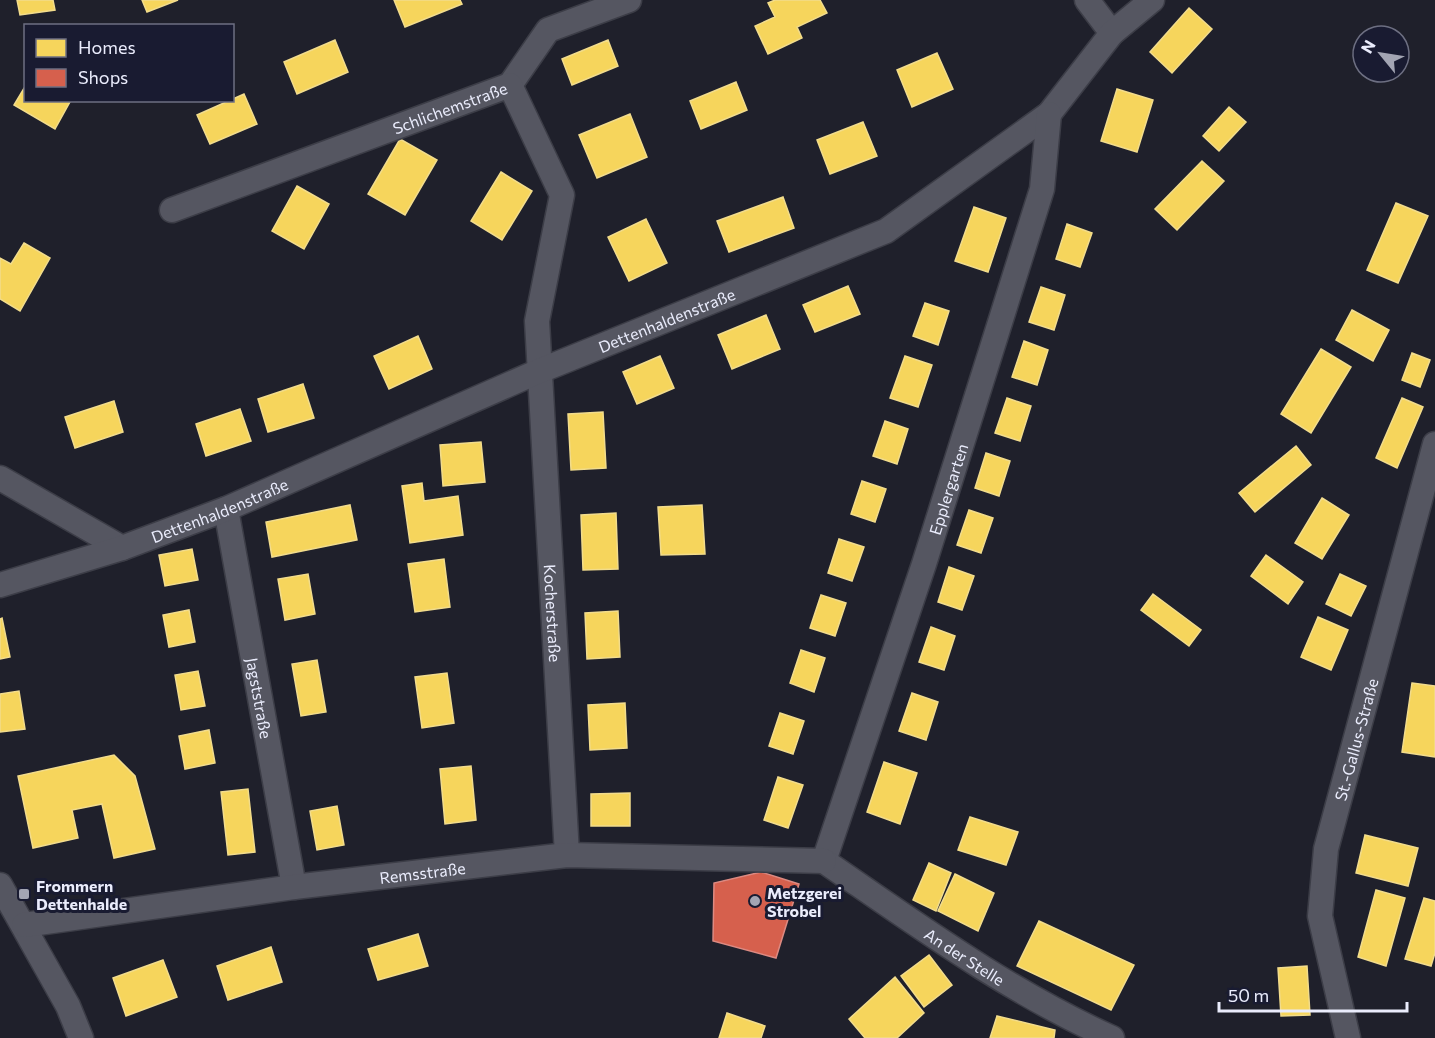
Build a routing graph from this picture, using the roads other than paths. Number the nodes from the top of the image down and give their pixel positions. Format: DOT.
graph roads {
  1 [pos="628,0"];
  2 [pos="1086,0"];
  3 [pos="1152,0"];
  4 [pos="1113,33"];
  5 [pos="510,85"];
  6 [pos="1049,114"];
  7 [pos="172,210"];
  8 [pos="537,372"];
  9 [pos="1435,444"];
  10 [pos="0,478"];
  11 [pos="226,509"];
  12 [pos="122,548"];
  13 [pos="0,585"];
  14 [pos="567,855"];
  15 [pos="824,861"];
  16 [pos="0,885"];
  17 [pos="294,887"];
  18 [pos="24,925"];
  19 [pos="81,1038"];
  20 [pos="1112,1038"];
  21 [pos="1348,1038"];
  1 -- 5 [label="street"];
  2 -- 4 [label="street"];
  3 -- 4 [label="street, Dettenhaldenstraße"];
  4 -- 6 [label="street, Dettenhaldenstraße"];
  5 -- 7 [label="street, Schlichemstraße"];
  5 -- 8 [label="street, Schlichemstraße"];
  6 -- 8 [label="street, Dettenhaldenstraße"];
  6 -- 15 [label="street, Epplergarten"];
  8 -- 11 [label="street, Dettenhaldenstraße"];
  8 -- 14 [label="street, Kocherstraße"];
  9 -- 21 [label="street, St.-Gallus-Straße"];
  10 -- 12 [label="street"];
  11 -- 12 [label="street, Dettenhaldenstraße"];
  11 -- 17 [label="street, Jagststraße"];
  12 -- 13 [label="street, Dettenhaldenstraße"];
  14 -- 15 [label="street, Remsstraße"];
  14 -- 17 [label="street, Remsstraße"];
  15 -- 20 [label="street, An der Stelle"];
  16 -- 18 [label="street"];
  17 -- 18 [label="street, Remsstraße"];
  18 -- 19 [label="street"];
}
